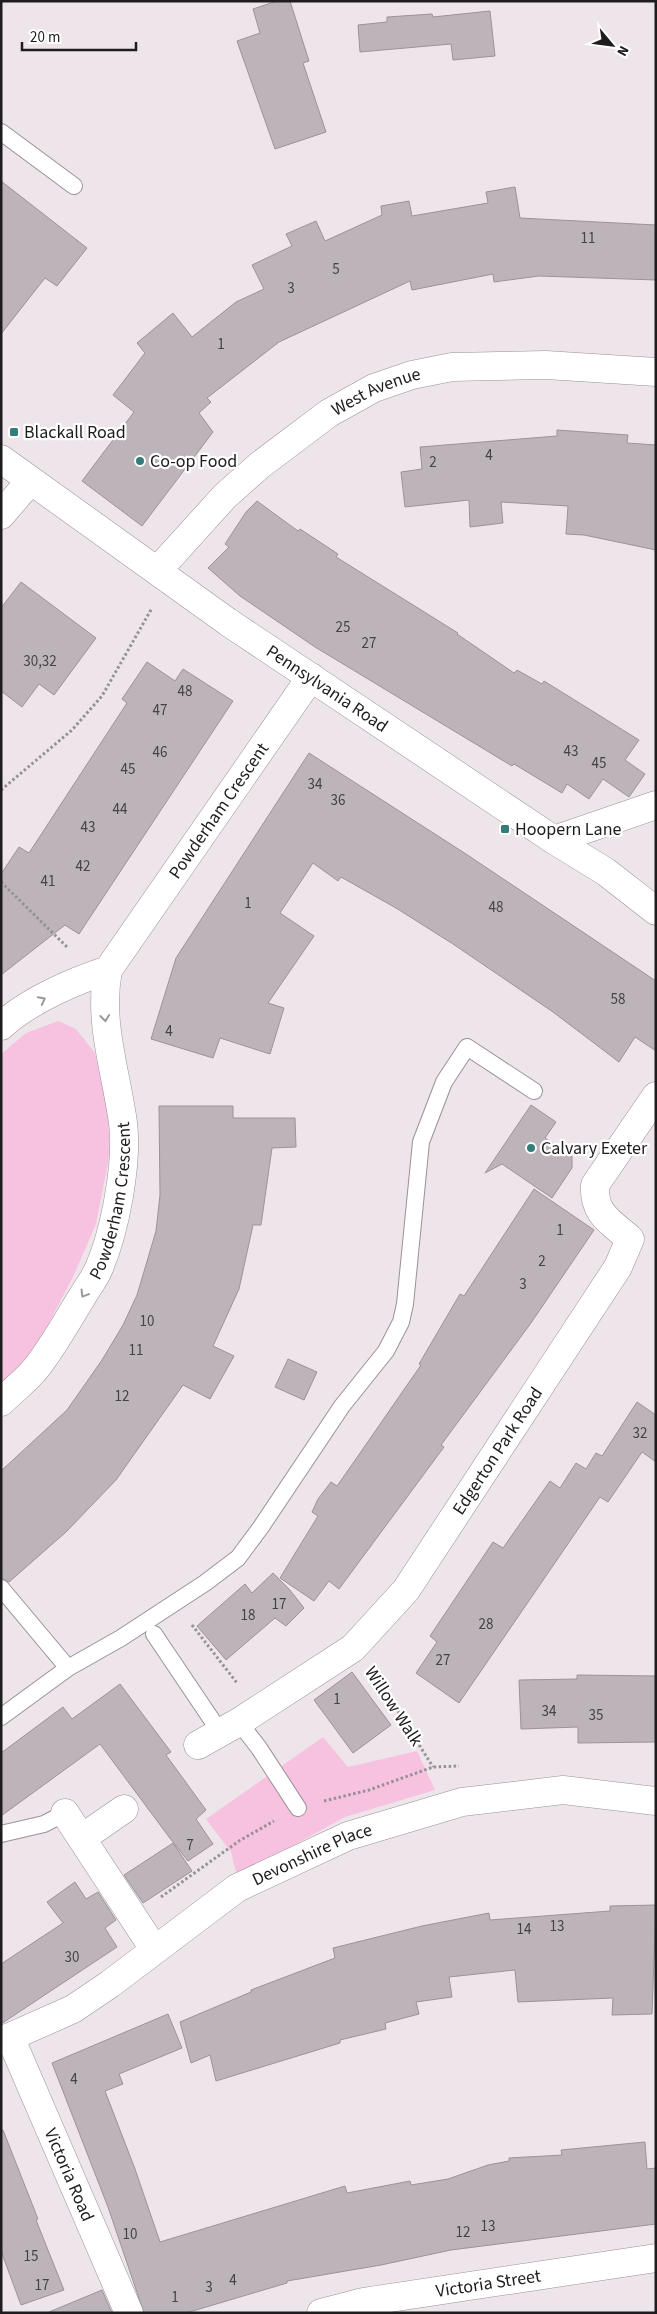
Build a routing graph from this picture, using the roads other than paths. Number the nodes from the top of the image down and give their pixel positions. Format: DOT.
graph roads {
  1 [pos="1,132"];
  2 [pos="74,186"];
  3 [pos="656,372"];
  4 [pos="1,459"];
  5 [pos="30,481"];
  6 [pos="1,515"];
  7 [pos="163,574"];
  8 [pos="311,677"];
  9 [pos="656,805"];
  10 [pos="554,840"];
  11 [pos="656,911"];
  12 [pos="101,972"];
  13 [pos="1,1026"];
  14 [pos="534,1091"];
  15 [pos="656,1096"];
  16 [pos="1,1402"];
  17 [pos="1,1588"];
  18 [pos="154,1634"];
  19 [pos="68,1668"];
  20 [pos="1,1717"];
  21 [pos="228,1727"];
  22 [pos="656,1801"];
  23 [pos="298,1808"];
  24 [pos="124,1809"];
  25 [pos="65,1814"];
  26 [pos="1,1834"];
  27 [pos="82,1838"];
  28 [pos="154,1949"];
  29 [pos="6,2039"];
  30 [pos="656,2258"];
  31 [pos="129,2313"];
  32 [pos="321,2313"];
  1 -- 2 [label="lane"];
  3 -- 7 [label="street, West Avenue"];
  4 -- 5 [label="street, Pennsylvania Road"];
  5 -- 6 [label="street"];
  5 -- 7 [label="street, Pennsylvania Road"];
  7 -- 8 [label="street, Pennsylvania Road"];
  8 -- 10 [label="street, Pennsylvania Road"];
  8 -- 12 [label="street, Powderham Crescent"];
  9 -- 10 [label="street"];
  10 -- 11 [label="street, Pennsylvania Road"];
  13 -- 12 [label="street, Powderham Crescent, one-way"];
  12 -- 16 [label="street, Powderham Crescent, one-way"];
  14 -- 19 [label="lane"];
  15 -- 21 [label="street, Edgerton Park Road"];
  17 -- 19 [label="lane"];
  18 -- 21 [label="lane"];
  19 -- 20 [label="lane"];
  21 -- 23 [label="lane"];
  22 -- 28 [label="street, Devonshire Place"];
  24 -- 27 [label="street"];
  25 -- 26 [label="lane"];
  25 -- 27 [label="street"];
  27 -- 28 [label="street"];
  28 -- 29 [label="street, Devonshire Place"];
  29 -- 31 [label="street, Victoria Road"];
  30 -- 32 [label="street, Victoria Street"];
}
